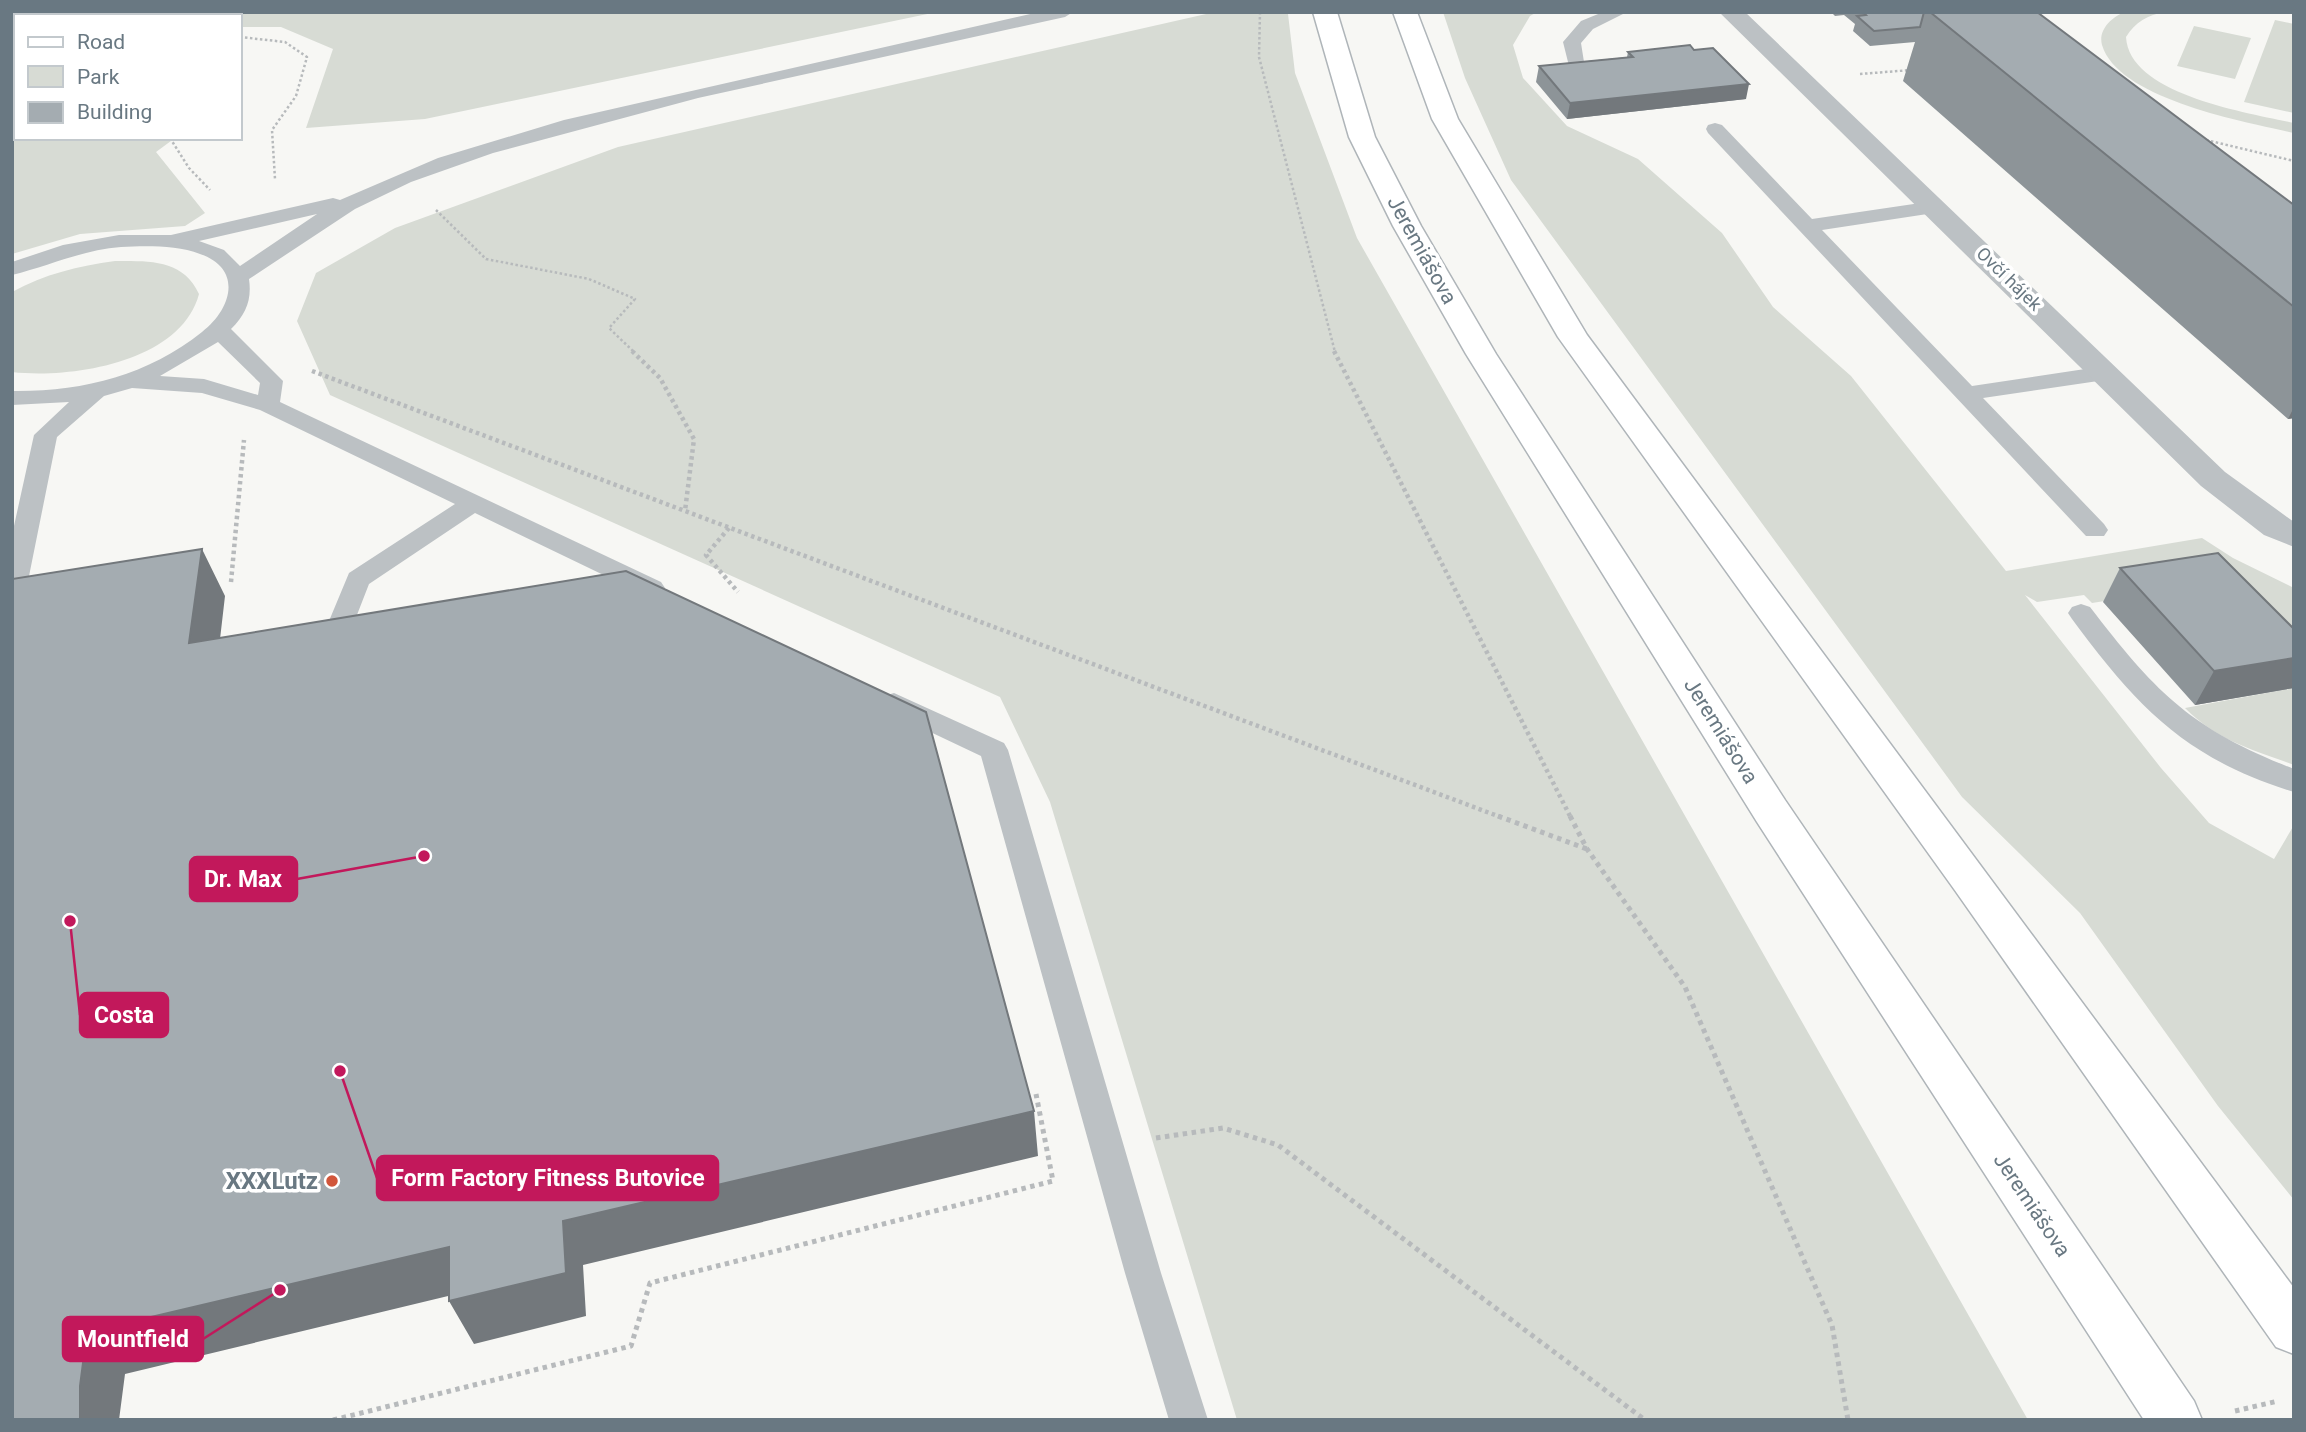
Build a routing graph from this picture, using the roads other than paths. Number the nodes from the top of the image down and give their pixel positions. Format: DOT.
graph roads {
  1 [pos="1065,12"];
  2 [pos="1325,12"];
  3 [pos="1405,12"];
  4 [pos="1619,12"];
  5 [pos="1731,12"];
  6 [pos="1575,62"];
  7 [pos="1715,129"];
  8 [pos="363,197"];
  9 [pos="1934,206"];
  10 [pos="1805,226"];
  11 [pos="171,241"];
  12 [pos="12,269"];
  13 [pos="239,276"];
  14 [pos="220,330"];
  15 [pos="2105,373"];
  16 [pos="129,381"];
  17 [pos="96,391"];
  18 [pos="1966,394"];
  19 [pos="12,398"];
  20 [pos="268,405"];
  21 [pos="474,503"];
  22 [pos="2095,530"];
  23 [pos="2294,536"];
  24 [pos="12,596"];
  25 [pos="672,597"];
  26 [pos="2081,613"];
  27 [pos="359,642"];
  28 [pos="870,692"];
  29 [pos="2294,781"];
  30 [pos="2294,1330"];
  31 [pos="1189,1420"];
  32 [pos="2175,1420"];
  1 -- 8 [label="lane"];
  2 -- 32 [label="main road, Jeremiášova"];
  3 -- 30 [label="main road"];
  4 -- 6 [label="lane"];
  5 -- 9 [label="street, Ovčí hájek"];
  7 -- 10 [label="lane"];
  8 -- 11 [label="lane"];
  8 -- 13 [label="lane"];
  9 -- 10 [label="lane"];
  9 -- 15 [label="street, Ovčí hájek"];
  10 -- 18 [label="lane"];
  11 -- 12 [label="lane"];
  11 -- 13 [label="lane"];
  13 -- 14 [label="lane"];
  14 -- 16 [label="lane"];
  14 -- 20 [label="lane"];
  15 -- 18 [label="lane"];
  15 -- 23 [label="street, Ovčí hájek"];
  16 -- 17 [label="lane"];
  16 -- 20 [label="lane"];
  17 -- 19 [label="lane"];
  17 -- 24 [label="lane"];
  18 -- 22 [label="lane"];
  20 -- 21 [label="lane"];
  21 -- 25 [label="lane"];
  21 -- 27 [label="lane"];
  26 -- 29 [label="lane"];
  28 -- 31 [label="lane"];
}
